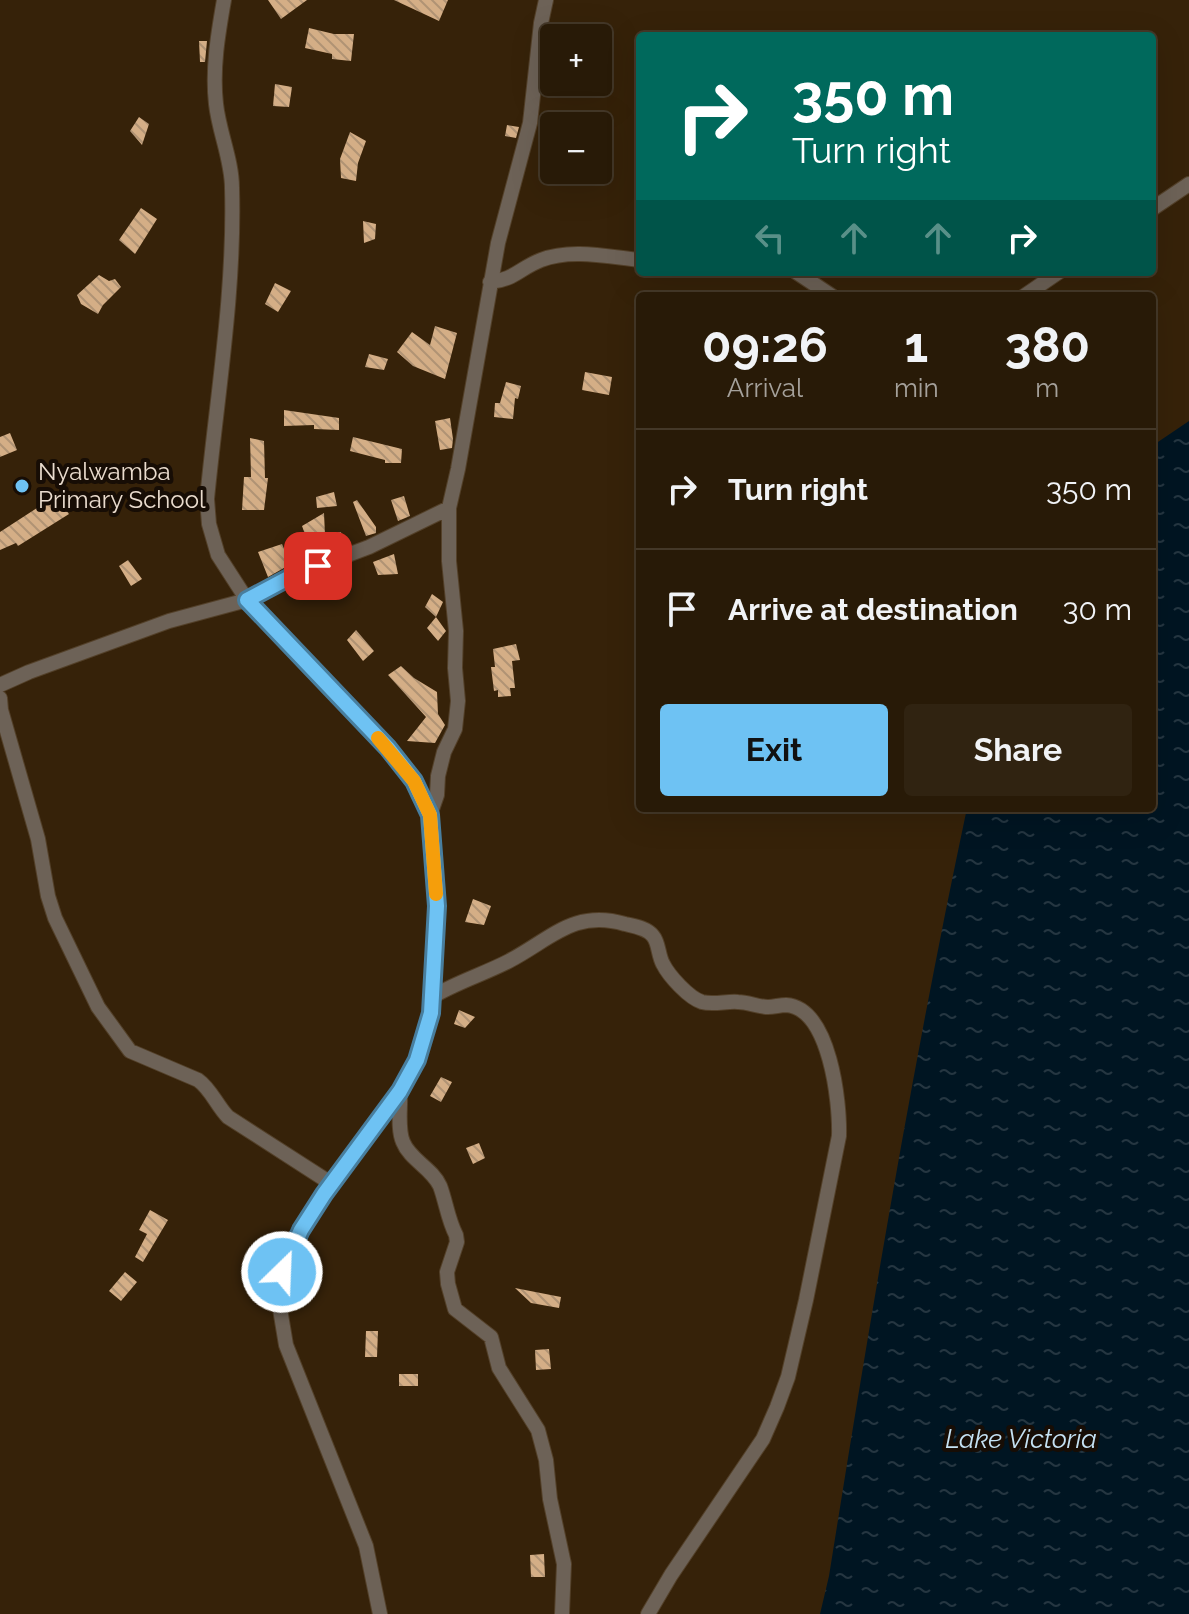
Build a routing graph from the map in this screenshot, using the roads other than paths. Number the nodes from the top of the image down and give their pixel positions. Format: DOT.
graph roads {
  1 [pos="224,0"];
  2 [pos="546,0"];
  3 [pos="1189,184"];
  4 [pos="1156,206"];
  5 [pos="636,260"];
  6 [pos="802,276"];
  7 [pos="1053,276"];
  8 [pos="490,282"];
  9 [pos="826,292"];
  10 [pos="1030,292"];
  11 [pos="449,508"];
  12 [pos="247,600"];
  13 [pos="0,685"];
  14 [pos="0,698"];
  15 [pos="430,815"];
  16 [pos="432,997"];
  17 [pos="400,1091"];
  18 [pos="332,1184"];
  19 [pos="380,1614"];
  20 [pos="562,1614"];
  21 [pos="648,1614"];
  1 -- 12 [label="street"];
  2 -- 8 [label="street"];
  3 -- 4 [label="street"];
  5 -- 8 [label="street"];
  6 -- 9 [label="street"];
  7 -- 10 [label="street"];
  8 -- 11 [label="street"];
  11 -- 12 [label="street"];
  11 -- 15 [label="street"];
  12 -- 13 [label="street"];
  12 -- 15 [label="street"];
  14 -- 18 [label="street"];
  15 -- 16 [label="street"];
  16 -- 17 [label="street"];
  16 -- 21 [label="street"];
  17 -- 18 [label="street"];
  17 -- 20 [label="street"];
  18 -- 19 [label="street"];
}
